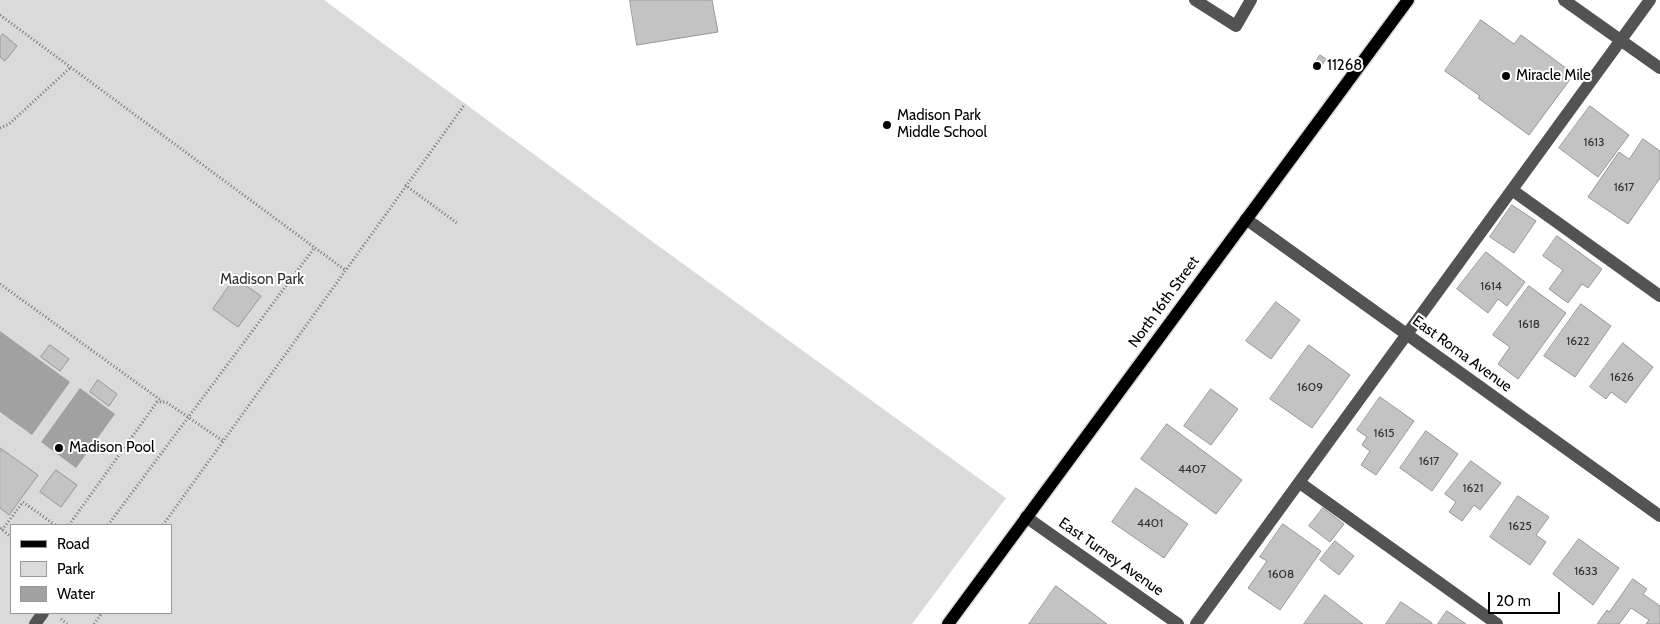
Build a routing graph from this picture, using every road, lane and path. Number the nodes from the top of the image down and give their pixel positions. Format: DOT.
graph roads {
  1 [pos="1195,0"];
  2 [pos="1252,0"];
  3 [pos="1408,0"];
  4 [pos="1564,0"];
  5 [pos="1650,0"];
  6 [pos="0,15"];
  7 [pos="1621,40"];
  8 [pos="71,67"];
  9 [pos="1660,68"];
  10 [pos="465,104"];
  11 [pos="0,128"];
  12 [pos="406,185"];
  13 [pos="1512,190"];
  14 [pos="1246,219"];
  15 [pos="457,223"];
  16 [pos="315,247"];
  17 [pos="345,270"];
  18 [pos="0,284"];
  19 [pos="1660,296"];
  20 [pos="1407,334"];
  21 [pos="162,402"];
  22 [pos="190,417"];
  23 [pos="223,441"];
  24 [pos="1300,482"];
  25 [pos="1660,516"];
  26 [pos="1026,517"];
  27 [pos="54,524"];
  28 [pos="70,524"];
  29 [pos="109,524"];
  30 [pos="165,524"];
  31 [pos="1,529"];
  32 [pos="948,624"];
  33 [pos="1178,624"];
  34 [pos="1196,624"];
  35 [pos="1498,624"];
  1 -- 2 [label="street"];
  3 -- 14 [label="main road, North 16th Street"];
  4 -- 7 [label="street"];
  5 -- 7 [label="street"];
  6 -- 8 [label="path"];
  7 -- 9 [label="street"];
  7 -- 13 [label="street"];
  8 -- 11 [label="path"];
  8 -- 16 [label="path"];
  10 -- 12 [label="path"];
  12 -- 15 [label="path"];
  12 -- 17 [label="path"];
  13 -- 19 [label="street"];
  13 -- 20 [label="street"];
  14 -- 20 [label="street, East Roma Avenue"];
  14 -- 26 [label="main road, North 16th Street"];
  16 -- 17 [label="path"];
  16 -- 22 [label="path"];
  17 -- 23 [label="path"];
  18 -- 21 [label="path"];
  20 -- 24 [label="street"];
  20 -- 25 [label="street, East Roma Avenue"];
  21 -- 22 [label="path"];
  21 -- 28 [label="path"];
  22 -- 23 [label="path"];
  22 -- 29 [label="path"];
  23 -- 30 [label="path"];
  24 -- 34 [label="street"];
  24 -- 35 [label="street"];
  26 -- 32 [label="main road, North 16th Street"];
  26 -- 33 [label="street, East Turney Avenue"];
  27 -- 31 [label="path"];
}
